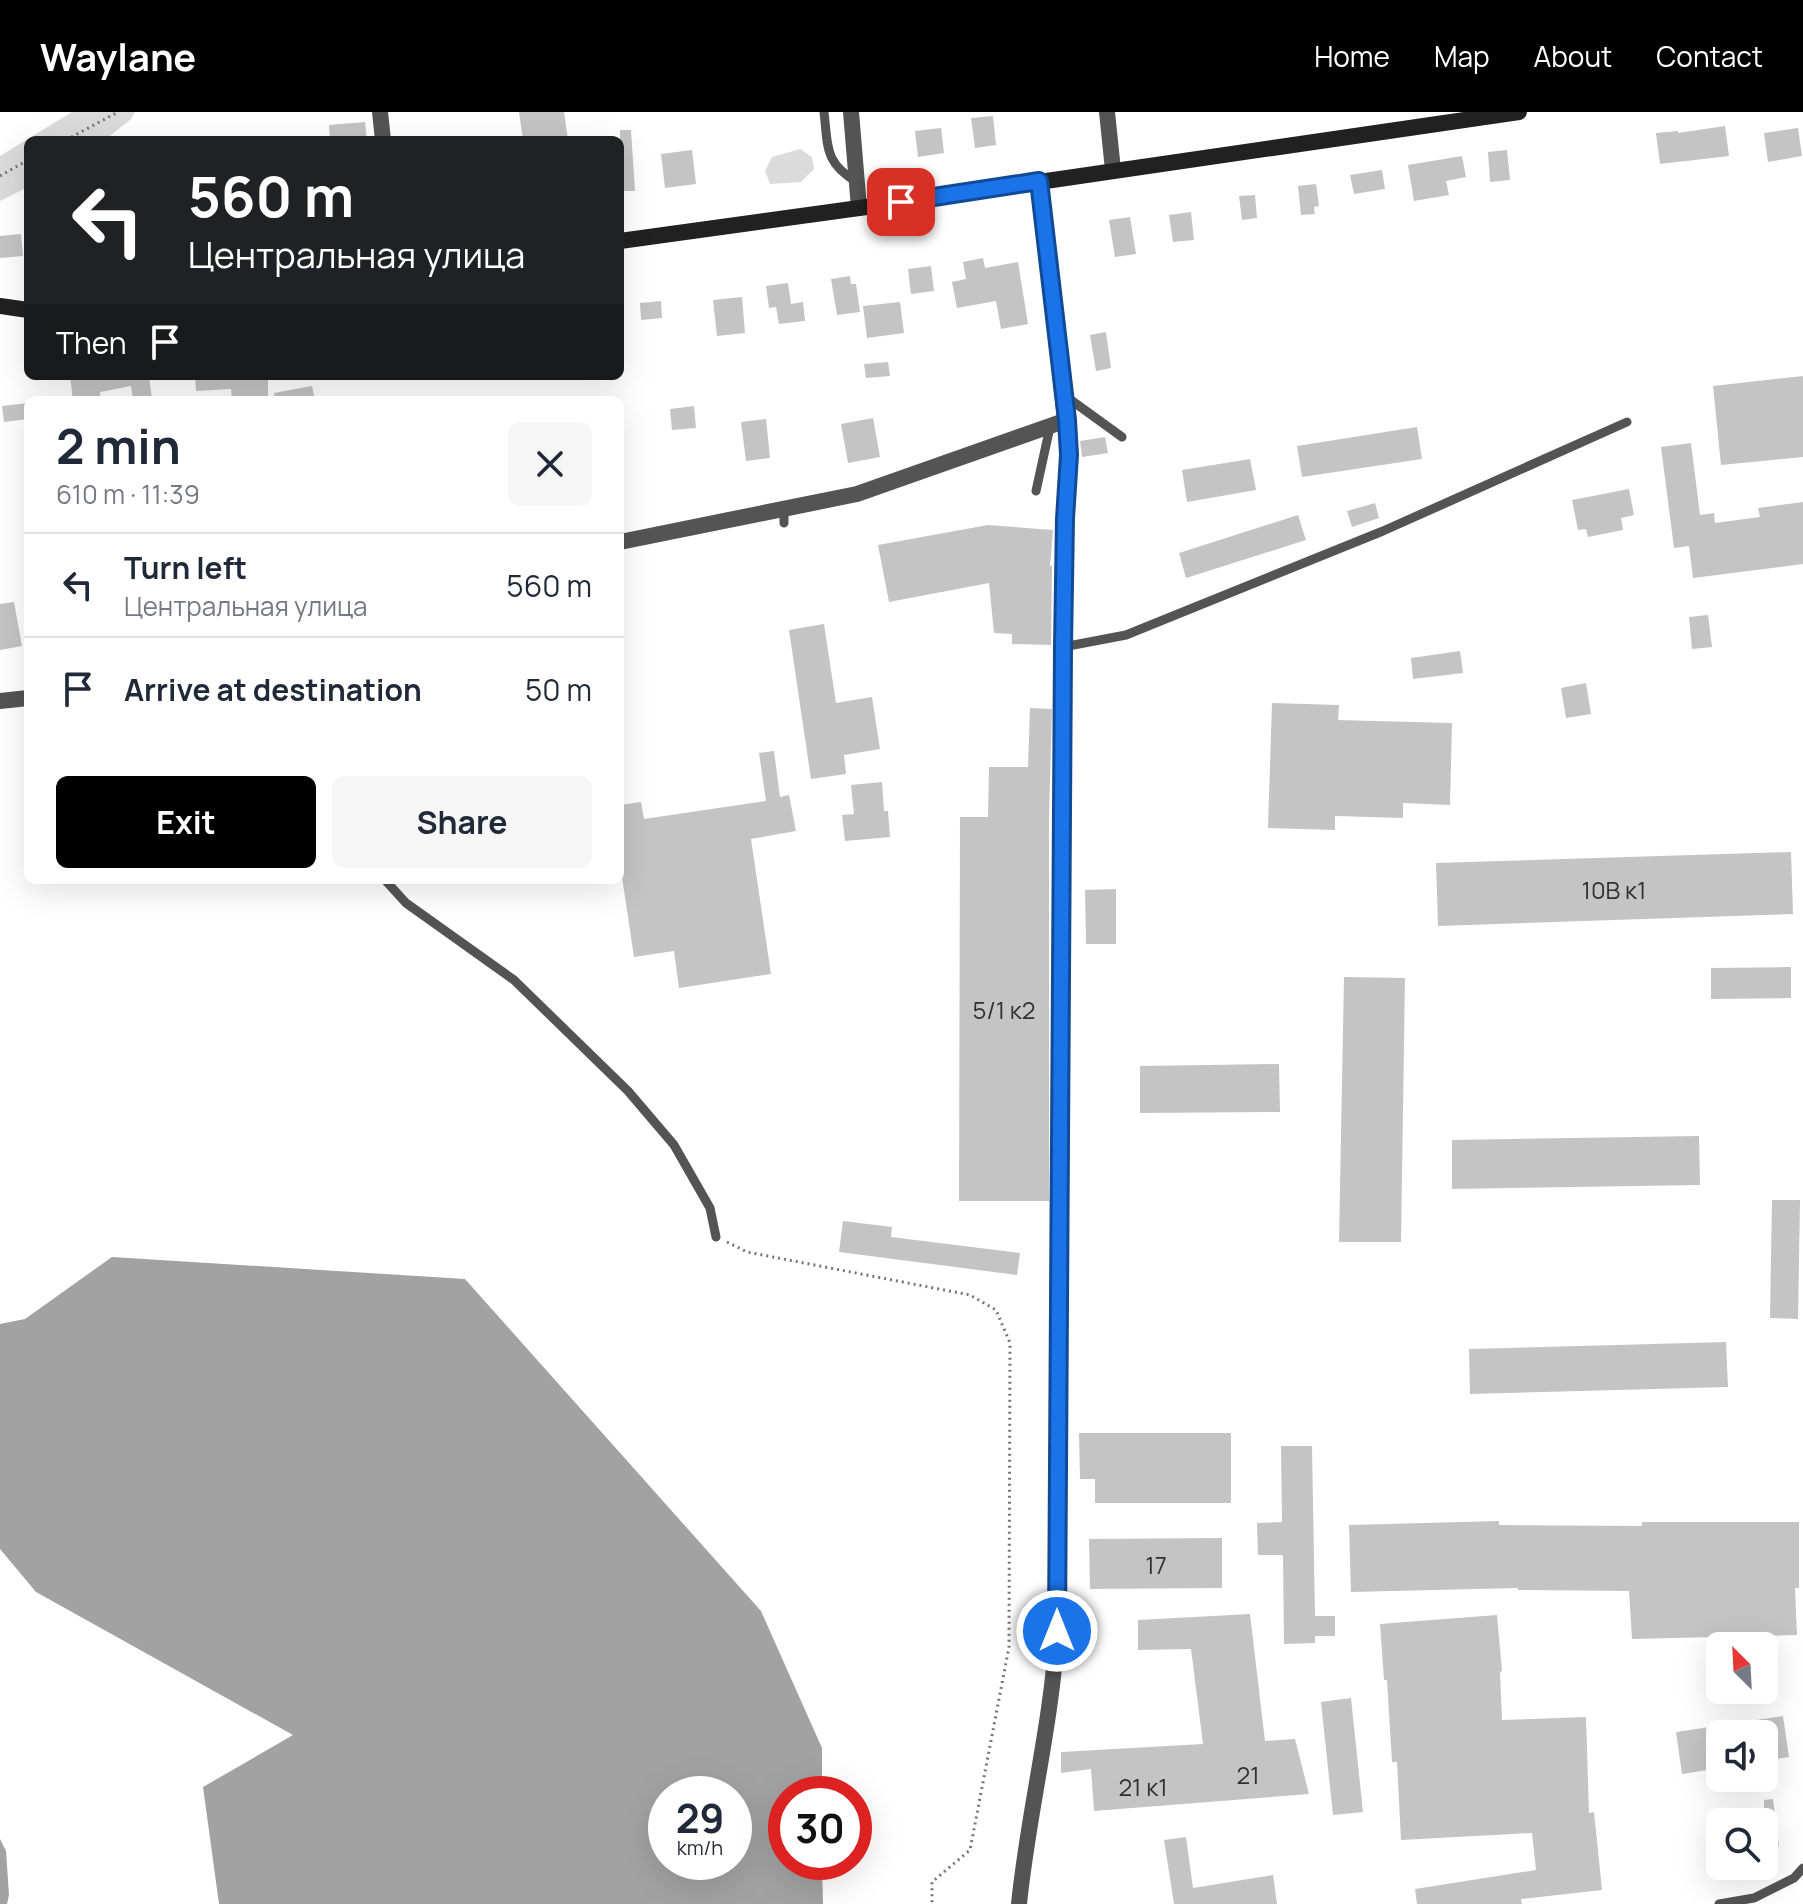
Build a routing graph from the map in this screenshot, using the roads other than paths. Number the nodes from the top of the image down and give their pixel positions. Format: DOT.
graph roads {
  1 [pos="380,112"];
  2 [pos="824,112"];
  3 [pos="851,112"];
  4 [pos="1113,112"];
  5 [pos="1519,112"];
  6 [pos="1107,120"];
  7 [pos="383,136"];
  8 [pos="1113,170"];
  9 [pos="1039,181"];
  10 [pos="857,182"];
  11 [pos="859,208"];
  12 [pos="624,240"];
  13 [pos="1,307"];
  14 [pos="24,310"];
  15 [pos="1064,395"];
  16 [pos="1067,420"];
  17 [pos="1627,422"];
  18 [pos="1050,427"];
  19 [pos="1122,437"];
  20 [pos="1036,491"];
  21 [pos="624,541"];
  22 [pos="1063,647"];
  23 [pos="24,698"];
  24 [pos="0,701"];
  25 [pos="389,884"];
  26 [pos="716,1237"];
  27 [pos="1803,1868"];
  28 [pos="1019,1904"];
  29 [pos="1719,1904"];
  1 -- 7 [label="street"];
  2 -- 10 [label="lane"];
  3 -- 10 [label="street"];
  4 -- 6 [label="street"];
  5 -- 8 [label="main road"];
  6 -- 8 [label="street"];
  8 -- 9 [label="main road"];
  9 -- 11 [label="main road"];
  9 -- 15 [label="street"];
  10 -- 11 [label="street"];
  11 -- 12 [label="main road"];
  13 -- 14 [label="main road"];
  15 -- 16 [label="street"];
  15 -- 19 [label="lane"];
  16 -- 18 [label="street"];
  16 -- 22 [label="street"];
  17 -- 22 [label="lane"];
  18 -- 20 [label="lane"];
  18 -- 21 [label="street"];
  22 -- 28 [label="street"];
  23 -- 24 [label="street"];
  25 -- 26 [label="lane"];
  27 -- 29 [label="lane"];
}
